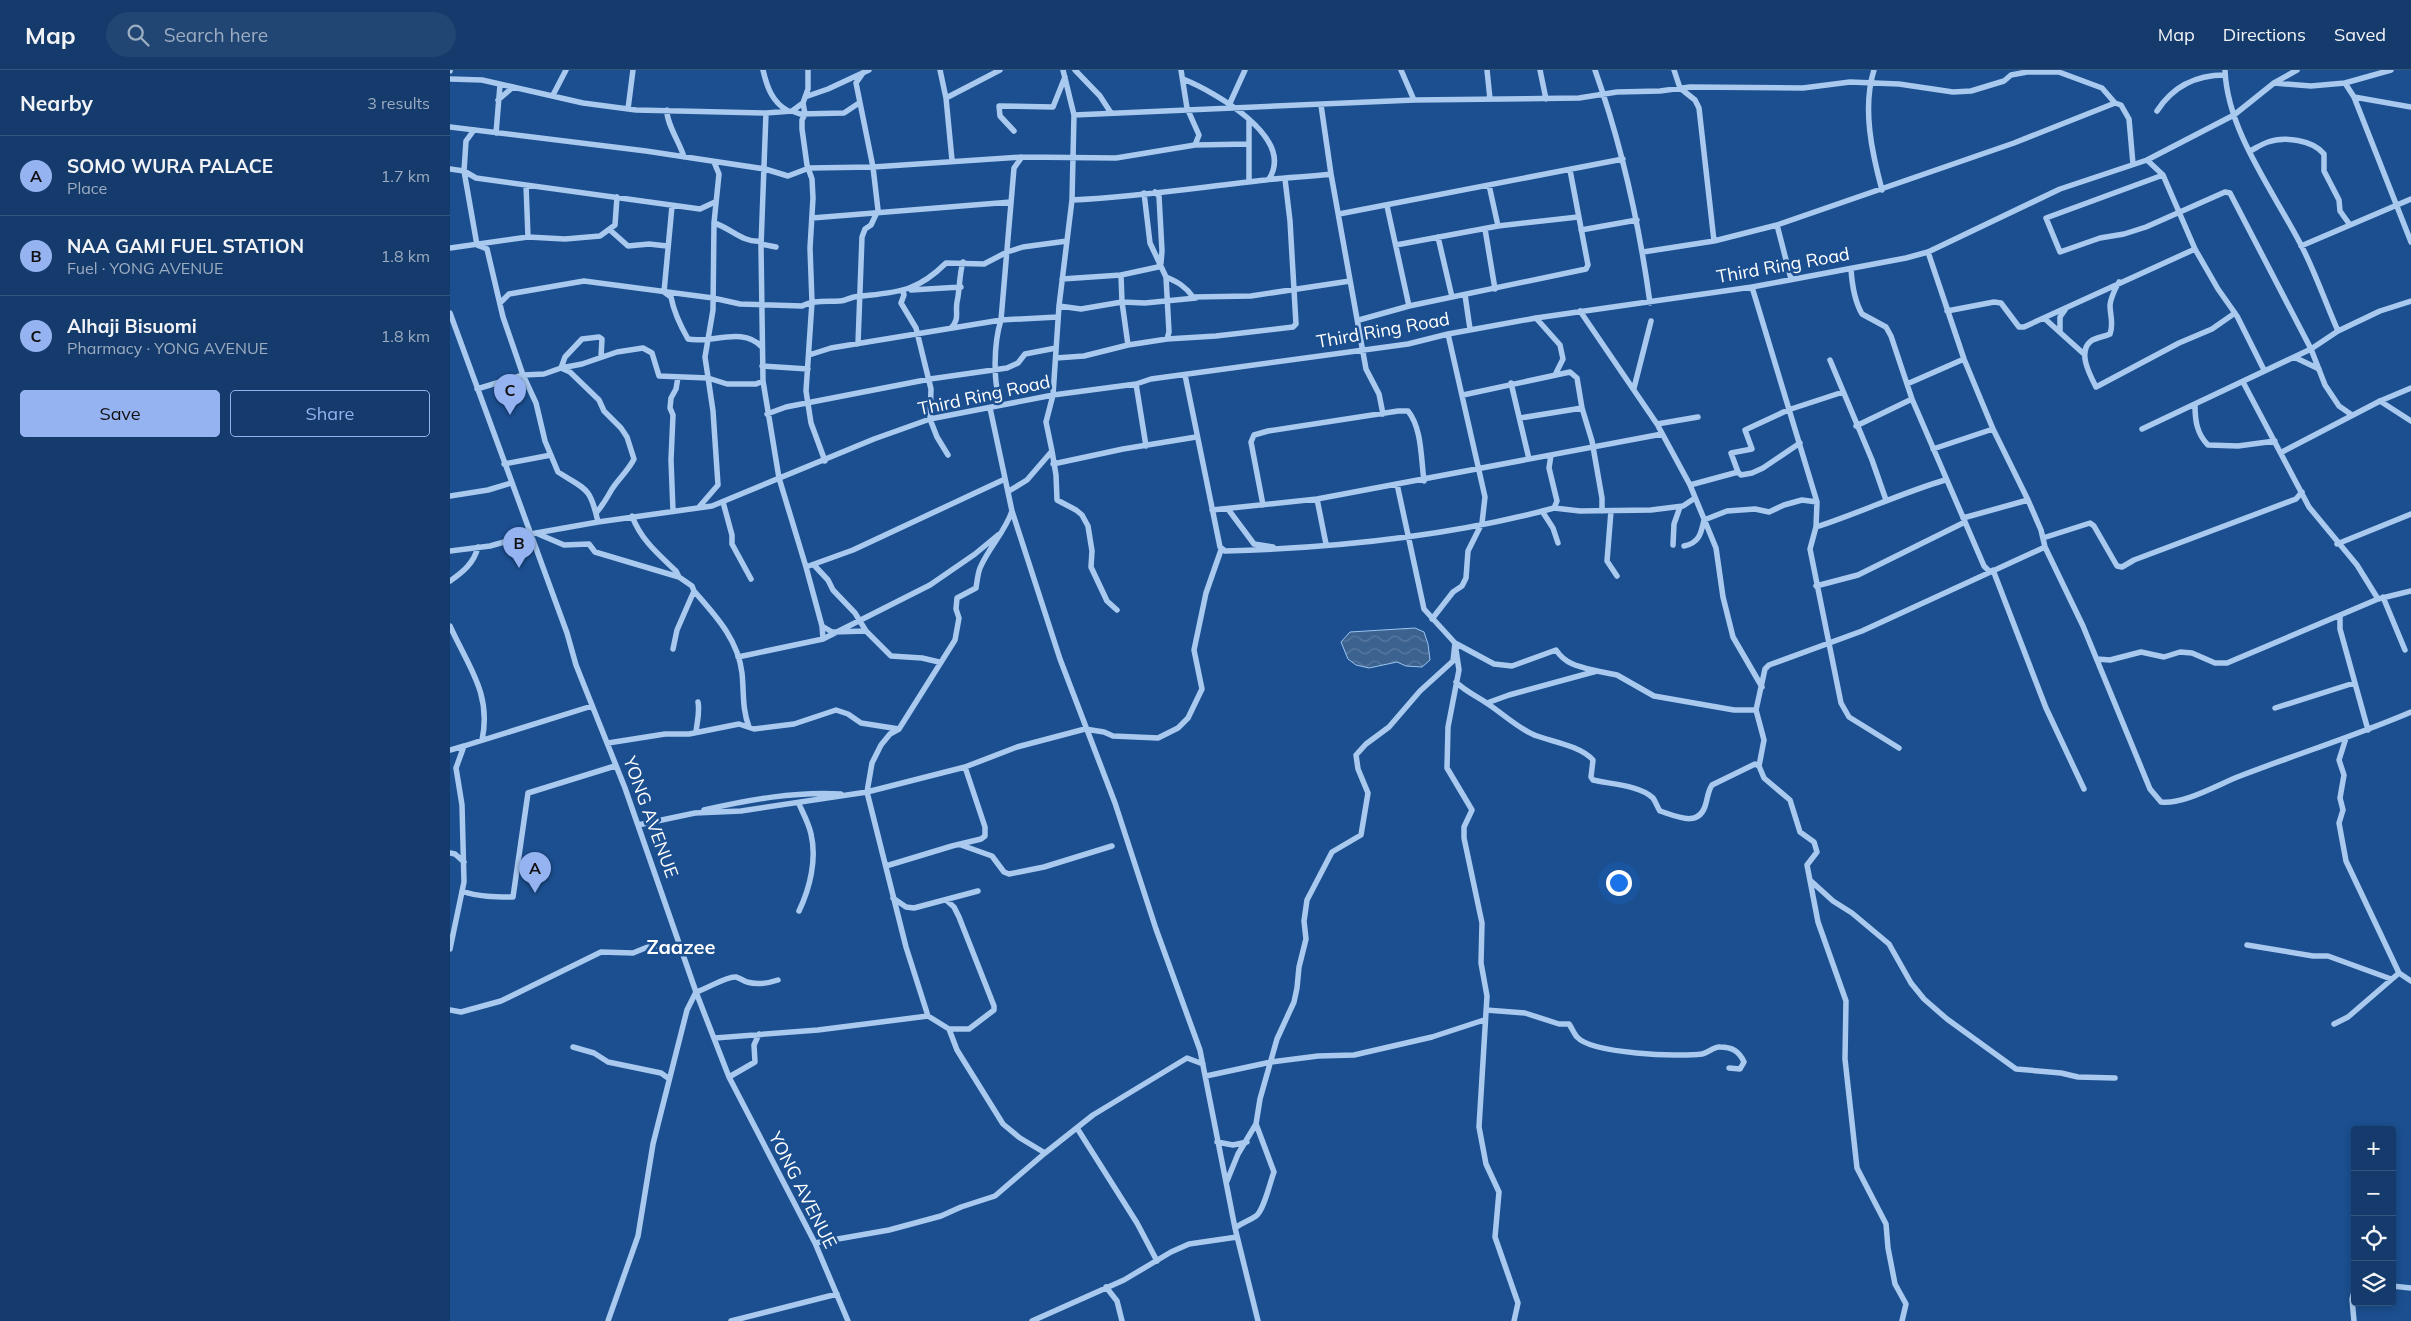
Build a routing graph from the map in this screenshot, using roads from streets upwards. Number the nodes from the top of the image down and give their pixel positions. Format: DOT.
graph roads {
  1 [pos="566,70"];
  2 [pos="633,70"];
  3 [pos="762,70"];
  4 [pos="808,70"];
  5 [pos="940,70"];
  6 [pos="1000,70"];
  7 [pos="1063,70"];
  8 [pos="1075,70"];
  9 [pos="1181,70"];
  10 [pos="1245,70"];
  11 [pos="1401,70"];
  12 [pos="1487,70"];
  13 [pos="1540,70"];
  14 [pos="1595,70"];
  15 [pos="1674,70"];
  16 [pos="1874,70"];
  17 [pos="2297,70"];
  18 [pos="2391,70"];
  19 [pos="866,71"];
  20 [pos="2056,71"];
  21 [pos="2225,73"];
  22 [pos="1065,77"];
  23 [pos="849,79"];
  24 [pos="1183,79"];
  25 [pos="450,80"];
  26 [pos="1870,82"];
  27 [pos="856,83"];
  28 [pos="2274,83"];
  29 [pos="2345,83"];
  30 [pos="500,85"];
  31 [pos="513,87"];
  32 [pos="1680,88"];
  33 [pos="1604,94"];
  34 [pos="553,95"];
  35 [pos="2354,97"];
  36 [pos="946,98"];
  37 [pos="1490,99"];
  38 [pos="1546,99"];
  39 [pos="498,100"];
  40 [pos="804,100"];
  41 [pos="1414,100"];
  42 [pos="859,103"];
  43 [pos="2115,103"];
  44 [pos="1232,105"];
  45 [pos="1321,105"];
  46 [pos="2411,107"];
  47 [pos="1187,108"];
  48 [pos="628,109"];
  49 [pos="667,110"];
  50 [pos="790,111"];
  51 [pos="2157,111"];
  52 [pos="766,113"];
  53 [pos="1111,113"];
  54 [pos="805,114"];
  55 [pos="1074,114"];
  56 [pos="2234,115"];
  57 [pos="1249,120"];
  58 [pos="450,128"];
  59 [pos="474,130"];
  60 [pos="1014,131"];
  61 [pos="496,133"];
  62 [pos="1249,144"];
  63 [pos="1195,145"];
  64 [pos="2250,151"];
  65 [pos="684,157"];
  66 [pos="1022,157"];
  67 [pos="1073,158"];
  68 [pos="1623,159"];
  69 [pos="952,160"];
  70 [pos="2147,160"];
  71 [pos="714,162"];
  72 [pos="730,164"];
  73 [pos="2133,164"];
  74 [pos="873,167"];
  75 [pos="809,168"];
  76 [pos="765,169"];
  77 [pos="450,170"];
  78 [pos="1570,170"];
  79 [pos="464,171"];
  80 [pos="719,174"];
  81 [pos="1331,174"];
  82 [pos="2163,175"];
  83 [pos="1269,179"];
  84 [pos="1284,179"];
  85 [pos="1249,182"];
  86 [pos="1489,185"];
  87 [pos="526,186"];
  88 [pos="1882,190"];
  89 [pos="1155,192"];
  90 [pos="1144,193"];
  91 [pos="617,197"];
  92 [pos="2411,199"];
  93 [pos="1072,200"];
  94 [pos="715,202"];
  95 [pos="1010,202"];
  96 [pos="672,206"];
  97 [pos="1387,206"];
  98 [pos="2396,206"];
  99 [pos="2179,212"];
  100 [pos="876,214"];
  101 [pos="1339,214"];
  102 [pos="1578,217"];
  103 [pos="812,218"];
  104 [pos="1638,220"];
  105 [pos="714,223"];
  106 [pos="1777,225"];
  107 [pos="2350,225"];
  108 [pos="1498,226"];
  109 [pos="1485,229"];
  110 [pos="610,230"];
  111 [pos="1581,230"];
  112 [pos="528,237"];
  113 [pos="1438,238"];
  114 [pos="1067,241"];
  115 [pos="1714,241"];
  116 [pos="2411,242"];
  117 [pos="761,243"];
  118 [pos="477,245"];
  119 [pos="1396,245"];
  120 [pos="666,246"];
  121 [pos="2302,246"];
  122 [pos="450,248"];
  123 [pos="776,248"];
  124 [pos="2195,249"];
  125 [pos="1007,252"];
  126 [pos="1643,252"];
  127 [pos="1928,252"];
  128 [pos="963,262"];
  129 [pos="1161,263"];
  130 [pos="1851,269"];
  131 [pos="1122,275"];
  132 [pos="1166,277"];
  133 [pos="1062,279"];
  134 [pos="1791,279"];
  135 [pos="1350,281"];
  136 [pos="2119,282"];
  137 [pos="961,287"];
  138 [pos="1752,287"];
  139 [pos="1294,288"];
  140 [pos="497,289"];
  141 [pos="1495,289"];
  142 [pos="905,291"];
  143 [pos="664,292"];
  144 [pos="509,294"];
  145 [pos="1464,295"];
  146 [pos="860,297"];
  147 [pos="1452,297"];
  148 [pos="713,298"];
  149 [pos="1197,298"];
  150 [pos="1167,300"];
  151 [pos="2411,301"];
  152 [pos="812,302"];
  153 [pos="1122,302"];
  154 [pos="500,303"];
  155 [pos="1650,303"];
  156 [pos="762,306"];
  157 [pos="1059,306"];
  158 [pos="1409,306"];
  159 [pos="2065,310"];
  160 [pos="1580,311"];
  161 [pos="1947,311"];
  162 [pos="2235,313"];
  163 [pos="450,317"];
  164 [pos="1058,317"];
  165 [pos="1536,318"];
  166 [pos="2044,318"];
  167 [pos="1001,320"];
  168 [pos="1359,320"];
  169 [pos="1651,321"];
  170 [pos="951,328"];
  171 [pos="1470,329"];
  172 [pos="2338,331"];
  173 [pos="1169,332"];
  174 [pos="2060,332"];
  175 [pos="1448,334"];
  176 [pos="918,336"];
  177 [pos="1167,339"];
  178 [pos="1176,339"];
  179 [pos="709,340"];
  180 [pos="858,344"];
  181 [pos="1128,345"];
  182 [pos="762,347"];
  183 [pos="1056,348"];
  184 [pos="2311,349"];
  185 [pos="1364,351"];
  186 [pos="2084,354"];
  187 [pos="809,355"];
  188 [pos="601,357"];
  189 [pos="2294,357"];
  190 [pos="1056,358"];
  191 [pos="1964,358"];
  192 [pos="1830,360"];
  193 [pos="762,366"];
  194 [pos="561,368"];
  195 [pos="808,369"];
  196 [pos="2319,369"];
  197 [pos="997,370"];
  198 [pos="2264,370"];
  199 [pos="523,375"];
  200 [pos="1185,375"];
  201 [pos="1555,375"];
  202 [pos="678,377"];
  203 [pos="708,378"];
  204 [pos="930,379"];
  205 [pos="763,381"];
  206 [pos="2243,382"];
  207 [pos="1511,383"];
  208 [pos="1136,384"];
  209 [pos="1907,384"];
  210 [pos="1634,388"];
  211 [pos="2411,388"];
  212 [pos="477,389"];
  213 [pos="1843,392"];
  214 [pos="1052,395"];
  215 [pos="1463,395"];
  216 [pos="1912,399"];
  217 [pos="2380,400"];
  218 [pos="808,404"];
  219 [pos="1002,405"];
  220 [pos="2194,405"];
  221 [pos="990,408"];
  222 [pos="1582,408"];
  223 [pos="1788,410"];
  224 [pos="767,414"];
  225 [pos="1383,414"];
  226 [pos="2352,415"];
  227 [pos="1698,417"];
  228 [pos="1520,418"];
  229 [pos="930,419"];
  230 [pos="2411,421"];
  231 [pos="1657,424"];
  232 [pos="1856,426"];
  233 [pos="1993,429"];
  234 [pos="2142,429"];
  235 [pos="1662,434"];
  236 [pos="1196,437"];
  237 [pos="2275,442"];
  238 [pos="1800,443"];
  239 [pos="1146,446"];
  240 [pos="1592,447"];
  241 [pos="1933,449"];
  242 [pos="1052,451"];
  243 [pos="2282,452"];
  244 [pos="551,455"];
  245 [pos="948,455"];
  246 [pos="1551,455"];
  247 [pos="1529,459"];
  248 [pos="825,461"];
  249 [pos="504,464"];
  250 [pos="1053,464"];
  251 [pos="1480,469"];
  252 [pos="1738,472"];
  253 [pos="779,478"];
  254 [pos="1005,479"];
  255 [pos="1946,480"];
  256 [pos="1424,481"];
  257 [pos="511,483"];
  258 [pos="1397,484"];
  259 [pos="1690,485"];
  260 [pos="1009,491"];
  261 [pos="2302,492"];
  262 [pos="450,496"];
  263 [pos="1695,498"];
  264 [pos="1317,499"];
  265 [pos="1886,500"];
  266 [pos="2028,500"];
  267 [pos="723,502"];
  268 [pos="1817,502"];
  269 [pos="1263,505"];
  270 [pos="1680,507"];
  271 [pos="699,508"];
  272 [pos="1228,508"];
  273 [pos="1554,508"];
  274 [pos="1212,510"];
  275 [pos="673,511"];
  276 [pos="1542,511"];
  277 [pos="1602,511"];
  278 [pos="1611,511"];
  279 [pos="1012,512"];
  280 [pos="596,513"];
  281 [pos="2411,514"];
  282 [pos="632,516"];
  283 [pos="1704,520"];
  284 [pos="1964,520"];
  285 [pos="598,522"];
  286 [pos="1482,524"];
  287 [pos="1816,527"];
  288 [pos="533,533"];
  289 [pos="1000,534"];
  290 [pos="1407,537"];
  291 [pos="2043,538"];
  292 [pos="1558,543"];
  293 [pos="1326,544"];
  294 [pos="2338,544"];
  295 [pos="1673,545"];
  296 [pos="1684,546"];
  297 [pos="2045,547"];
  298 [pos="478,548"];
  299 [pos="1285,549"];
  300 [pos="1221,550"];
  301 [pos="450,551"];
  302 [pos="814,565"];
  303 [pos="806,567"];
  304 [pos="1991,571"];
  305 [pos="1617,576"];
  306 [pos="679,577"];
  307 [pos="750,579"];
  308 [pos="450,581"];
  309 [pos="1816,586"];
  310 [pos="694,591"];
  311 [pos="2411,591"];
  312 [pos="2381,598"];
  313 [pos="1117,610"];
  314 [pos="2340,616"];
  315 [pos="1432,619"];
  316 [pos="861,620"];
  317 [pos="450,626"];
  318 [pos="822,626"];
  319 [pos="866,631"];
  320 [pos="835,632"];
  321 [pos="823,639"];
  322 [pos="1829,642"];
  323 [pos="1455,643"];
  324 [pos="673,649"];
  325 [pos="2405,650"];
  326 [pos="738,657"];
  327 [pos="2096,659"];
  328 [pos="939,662"];
  329 [pos="1596,671"];
  330 [pos="1456,682"];
  331 [pos="2354,683"];
  332 [pos="1762,687"];
  333 [pos="698,702"];
  334 [pos="1487,703"];
  335 [pos="592,706"];
  336 [pos="2275,708"];
  337 [pos="1756,710"];
  338 [pos="2411,712"];
  339 [pos="749,726"];
  340 [pos="899,729"];
  341 [pos="1085,729"];
  342 [pos="2368,730"];
  343 [pos="696,732"];
  344 [pos="2346,738"];
  345 [pos="482,740"];
  346 [pos="608,743"];
  347 [pos="464,746"];
  348 [pos="1899,748"];
  349 [pos="450,750"];
  350 [pos="453,766"];
  351 [pos="615,766"];
  352 [pos="1760,766"];
  353 [pos="964,767"];
  354 [pos="2084,789"];
  355 [pos="867,792"];
  356 [pos="850,795"];
  357 [pos="800,804"];
  358 [pos="694,813"];
  359 [pos="638,825"];
  360 [pos="462,845"];
  361 [pos="961,845"];
  362 [pos="1112,846"];
  363 [pos="450,852"];
  364 [pos="464,862"];
  365 [pos="886,866"];
  366 [pos="1811,881"];
  367 [pos="462,891"];
  368 [pos="978,891"];
  369 [pos="893,898"];
  370 [pos="946,900"];
  371 [pos="799,911"];
  372 [pos="2247,945"];
  373 [pos="682,946"];
  374 [pos="450,949"];
  375 [pos="2399,973"];
  376 [pos="2391,979"];
  377 [pos="778,980"];
  378 [pos="2411,981"];
  379 [pos="696,992"];
  380 [pos="450,1010"];
  381 [pos="1486,1010"];
  382 [pos="928,1016"];
  383 [pos="1484,1020"];
  384 [pos="2334,1024"];
  385 [pos="949,1029"];
  386 [pos="759,1034"];
  387 [pos="715,1038"];
  388 [pos="573,1047"];
  389 [pos="1271,1062"];
  390 [pos="1203,1064"];
  391 [pos="672,1066"];
  392 [pos="1729,1068"];
  393 [pos="661,1073"];
  394 [pos="1206,1076"];
  395 [pos="729,1077"];
  396 [pos="668,1078"];
  397 [pos="2114,1078"];
  398 [pos="1256,1124"];
  399 [pos="1077,1128"];
  400 [pos="1218,1142"];
  401 [pos="1247,1142"];
  402 [pos="1045,1153"];
  403 [pos="1226,1181"];
  404 [pos="1235,1228"];
  405 [pos="1237,1237"];
  406 [pos="815,1243"];
  407 [pos="1157,1261"];
  408 [pos="2396,1286"];
  409 [pos="1106,1287"];
  410 [pos="2411,1288"];
  411 [pos="837,1294"];
  412 [pos="2353,1306"];
  413 [pos="608,1321"];
  414 [pos="731,1321"];
  415 [pos="848,1321"];
  416 [pos="1032,1321"];
  417 [pos="1122,1321"];
  418 [pos="1258,1321"];
  419 [pos="1514,1321"];
  420 [pos="1902,1321"];
  421 [pos="2354,1321"];
  1 -- 34 [label="street"];
  2 -- 48 [label="street"];
  3 -- 50 [label="street"];
  4 -- 40 [label="street"];
  5 -- 36 [label="street"];
  6 -- 36 [label="street"];
  7 -- 22 [label="street"];
  8 -- 53 [label="street"];
  9 -- 24 [label="street"];
  10 -- 44 [label="street"];
  11 -- 41 [label="street"];
  12 -- 37 [label="street"];
  13 -- 38 [label="street"];
  14 -- 33 [label="street"];
  15 -- 32 [label="street"];
  16 -- 26 [label="street"];
  17 -- 28 [label="street, Third Ring Road"];
  18 -- 29 [label="street"];
  19 -- 23 [label="street"];
  19 -- 27 [label="street"];
  20 -- 26 [label="street"];
  20 -- 43 [label="street"];
  21 -- 51 [label="street"];
  21 -- 56 [label="street"];
  22 -- 55 [label="street"];
  22 -- 60 [label="street"];
  23 -- 27 [label="street"];
  23 -- 40 [label="street"];
  24 -- 44 [label="street"];
  24 -- 47 [label="street"];
  25 -- 30 [label="street"];
  26 -- 32 [label="street"];
  26 -- 88 [label="street"];
  27 -- 42 [label="street"];
  28 -- 29 [label="street"];
  28 -- 56 [label="street, Third Ring Road"];
  29 -- 35 [label="street"];
  30 -- 31 [label="street"];
  30 -- 39 [label="street"];
  31 -- 34 [label="street"];
  31 -- 39 [label="street"];
  32 -- 33 [label="street"];
  32 -- 115 [label="street"];
  33 -- 38 [label="street"];
  33 -- 68 [label="street"];
  34 -- 48 [label="street"];
  35 -- 46 [label="street"];
  35 -- 98 [label="street"];
  36 -- 69 [label="street"];
  37 -- 38 [label="street"];
  37 -- 41 [label="street"];
  39 -- 61 [label="street"];
  40 -- 50 [label="street"];
  40 -- 54 [label="street"];
  41 -- 45 [label="street"];
  42 -- 54 [label="street"];
  42 -- 74 [label="street"];
  43 -- 73 [label="street"];
  43 -- 88 [label="street"];
  44 -- 45 [label="street"];
  44 -- 47 [label="street"];
  44 -- 57 [label="street"];
  45 -- 81 [label="street"];
  47 -- 53 [label="street"];
  47 -- 63 [label="street"];
  48 -- 49 [label="street"];
  49 -- 52 [label="street"];
  49 -- 65 [label="street"];
  50 -- 52 [label="street"];
  50 -- 54 [label="street"];
  52 -- 76 [label="street"];
  53 -- 55 [label="street"];
  54 -- 75 [label="street"];
  55 -- 67 [label="street"];
  56 -- 64 [label="street"];
  56 -- 70 [label="street, Third Ring Road"];
  57 -- 62 [label="street"];
  57 -- 83 [label="street"];
  58 -- 59 [label="street"];
  59 -- 61 [label="street"];
  59 -- 79 [label="street"];
  61 -- 65 [label="street"];
  62 -- 63 [label="street"];
  62 -- 85 [label="street"];
  63 -- 67 [label="street"];
  64 -- 107 [label="street"];
  64 -- 121 [label="street"];
  65 -- 71 [label="street"];
  66 -- 67 [label="street"];
  66 -- 69 [label="street"];
  66 -- 95 [label="street"];
  67 -- 93 [label="street"];
  68 -- 78 [label="street"];
  68 -- 104 [label="street"];
  69 -- 74 [label="street"];
  70 -- 73 [label="street, Third Ring Road"];
  70 -- 82 [label="street"];
  71 -- 72 [label="street"];
  71 -- 80 [label="street"];
  72 -- 76 [label="street"];
  72 -- 80 [label="street"];
  73 -- 127 [label="street, Third Ring Road"];
  74 -- 75 [label="street"];
  74 -- 100 [label="street"];
  75 -- 76 [label="street"];
  75 -- 103 [label="street"];
  76 -- 117 [label="street"];
  77 -- 79 [label="street"];
  78 -- 86 [label="street"];
  78 -- 102 [label="street"];
  79 -- 87 [label="street"];
  79 -- 118 [label="street"];
  80 -- 94 [label="street"];
  81 -- 84 [label="street"];
  81 -- 101 [label="street"];
  82 -- 99 [label="street"];
  82 -- 99 [label="street"];
  83 -- 84 [label="street"];
  83 -- 85 [label="street"];
  84 -- 139 [label="street"];
  85 -- 89 [label="street"];
  86 -- 97 [label="street"];
  86 -- 108 [label="street"];
  87 -- 91 [label="street"];
  87 -- 112 [label="street"];
  88 -- 106 [label="street"];
  89 -- 90 [label="street"];
  89 -- 129 [label="street"];
  90 -- 93 [label="street"];
  90 -- 129 [label="street"];
  91 -- 96 [label="street"];
  91 -- 110 [label="street"];
  92 -- 98 [label="street"];
  93 -- 114 [label="street"];
  94 -- 96 [label="street"];
  94 -- 105 [label="street"];
  95 -- 100 [label="street"];
  95 -- 125 [label="street"];
  96 -- 120 [label="street"];
  97 -- 101 [label="street"];
  97 -- 119 [label="street"];
  98 -- 107 [label="street"];
  98 -- 116 [label="street"];
  99 -- 124 [label="street"];
  99 -- 184 [label="street"];
  100 -- 103 [label="street"];
  100 -- 146 [label="street"];
  101 -- 135 [label="street"];
  102 -- 108 [label="street"];
  102 -- 111 [label="street"];
  103 -- 152 [label="street"];
  104 -- 111 [label="street"];
  104 -- 126 [label="street"];
  105 -- 117 [label="street"];
  105 -- 148 [label="street"];
  106 -- 115 [label="street"];
  106 -- 134 [label="street"];
  107 -- 121 [label="street"];
  108 -- 109 [label="street"];
  109 -- 113 [label="street"];
  109 -- 141 [label="street"];
  110 -- 112 [label="street"];
  110 -- 120 [label="street"];
  111 -- 141 [label="street"];
  112 -- 118 [label="street"];
  113 -- 119 [label="street"];
  113 -- 147 [label="street"];
  114 -- 125 [label="street"];
  114 -- 133 [label="street"];
  115 -- 126 [label="street"];
  117 -- 123 [label="street"];
  117 -- 156 [label="street"];
  118 -- 122 [label="street"];
  118 -- 140 [label="street"];
  119 -- 158 [label="street"];
  120 -- 143 [label="street"];
  121 -- 172 [label="street"];
  124 -- 136 [label="street"];
  124 -- 162 [label="street"];
  125 -- 128 [label="street"];
  125 -- 167 [label="street"];
  126 -- 155 [label="street"];
  127 -- 130 [label="street, Third Ring Road"];
  127 -- 161 [label="street"];
  128 -- 137 [label="street"];
  128 -- 142 [label="street"];
  129 -- 131 [label="street"];
  129 -- 132 [label="street"];
  130 -- 134 [label="street, Third Ring Road"];
  130 -- 209 [label="street"];
  131 -- 133 [label="street"];
  131 -- 153 [label="street"];
  132 -- 149 [label="street"];
  132 -- 150 [label="street"];
  133 -- 157 [label="street"];
  134 -- 138 [label="street, Third Ring Road"];
  135 -- 139 [label="street"];
  135 -- 168 [label="street"];
  136 -- 159 [label="street"];
  136 -- 186 [label="street"];
  137 -- 142 [label="street"];
  137 -- 170 [label="street"];
  138 -- 155 [label="street, Third Ring Road"];
  138 -- 223 [label="street"];
  139 -- 149 [label="street"];
  139 -- 178 [label="street"];
  140 -- 144 [label="street"];
  140 -- 154 [label="street"];
  141 -- 145 [label="street"];
  142 -- 146 [label="street"];
  142 -- 176 [label="street"];
  143 -- 144 [label="street"];
  143 -- 148 [label="street"];
  143 -- 179 [label="street"];
  144 -- 154 [label="street"];
  145 -- 147 [label="street"];
  145 -- 171 [label="street"];
  146 -- 152 [label="street"];
  146 -- 180 [label="street"];
  147 -- 158 [label="street"];
  148 -- 156 [label="street"];
  148 -- 179 [label="street"];
  149 -- 150 [label="street"];
  150 -- 153 [label="street"];
  150 -- 173 [label="street"];
  151 -- 172 [label="street"];
  152 -- 156 [label="street"];
  152 -- 187 [label="street"];
  153 -- 157 [label="street"];
  153 -- 181 [label="street"];
  154 -- 199 [label="street"];
  155 -- 160 [label="street, Third Ring Road"];
  156 -- 182 [label="street"];
  157 -- 164 [label="street"];
  158 -- 168 [label="street"];
  159 -- 166 [label="street"];
  159 -- 174 [label="street"];
  160 -- 165 [label="street, Third Ring Road"];
  160 -- 210 [label="street"];
  161 -- 166 [label="street"];
  161 -- 191 [label="street"];
  162 -- 186 [label="street"];
  162 -- 198 [label="street"];
  163 -- 212 [label="street, YONG AVENUE"];
  164 -- 167 [label="street"];
  164 -- 183 [label="street"];
  165 -- 171 [label="street, Third Ring Road"];
  165 -- 201 [label="street"];
  166 -- 174 [label="street"];
  167 -- 170 [label="street"];
  167 -- 197 [label="street"];
  168 -- 185 [label="street"];
  169 -- 210 [label="street"];
  170 -- 176 [label="street"];
  171 -- 175 [label="street, Third Ring Road"];
  172 -- 184 [label="street"];
  173 -- 177 [label="street"];
  173 -- 178 [label="street"];
  174 -- 186 [label="street"];
  175 -- 185 [label="street, Third Ring Road"];
  175 -- 215 [label="street"];
  176 -- 180 [label="street"];
  176 -- 204 [label="street"];
  177 -- 178 [label="street"];
  177 -- 181 [label="street"];
  179 -- 182 [label="street"];
  179 -- 203 [label="street"];
  180 -- 187 [label="street"];
  181 -- 190 [label="street"];
  182 -- 193 [label="street"];
  183 -- 190 [label="street"];
  183 -- 197 [label="street"];
  184 -- 189 [label="street"];
  184 -- 196 [label="street"];
  185 -- 200 [label="street, Third Ring Road"];
  185 -- 225 [label="street"];
  187 -- 195 [label="street"];
  188 -- 194 [label="street"];
  188 -- 194 [label="street"];
  188 -- 202 [label="street"];
  189 -- 196 [label="street"];
  189 -- 198 [label="street"];
  190 -- 214 [label="street"];
  191 -- 209 [label="street"];
  191 -- 233 [label="street"];
  192 -- 213 [label="street"];
  193 -- 195 [label="street"];
  193 -- 205 [label="street"];
  194 -- 199 [label="street"];
  194 -- 280 [label="street"];
  195 -- 218 [label="street"];
  196 -- 226 [label="street"];
  197 -- 204 [label="street"];
  197 -- 219 [label="street"];
  198 -- 206 [label="street"];
  199 -- 212 [label="street"];
  199 -- 244 [label="street"];
  200 -- 208 [label="street, Third Ring Road"];
  200 -- 236 [label="street"];
  201 -- 207 [label="street"];
  201 -- 222 [label="street"];
  202 -- 203 [label="street"];
  202 -- 275 [label="street"];
  203 -- 205 [label="street"];
  203 -- 271 [label="street"];
  204 -- 218 [label="street"];
  204 -- 229 [label="street"];
  205 -- 224 [label="street"];
  206 -- 220 [label="street"];
  206 -- 237 [label="street"];
  207 -- 215 [label="street"];
  207 -- 228 [label="street"];
  208 -- 214 [label="street, Third Ring Road"];
  208 -- 239 [label="street"];
  209 -- 216 [label="street"];
  210 -- 231 [label="street"];
  211 -- 217 [label="street"];
  212 -- 249 [label="street, YONG AVENUE"];
  213 -- 223 [label="street"];
  213 -- 232 [label="street"];
  214 -- 219 [label="street, Third Ring Road"];
  214 -- 242 [label="street"];
  215 -- 251 [label="street"];
  216 -- 232 [label="street"];
  216 -- 241 [label="street"];
  217 -- 226 [label="street"];
  217 -- 230 [label="street"];
  218 -- 224 [label="street"];
  218 -- 248 [label="street"];
  219 -- 221 [label="street, Third Ring Road"];
  220 -- 234 [label="street"];
  220 -- 237 [label="street"];
  221 -- 229 [label="street, Third Ring Road"];
  221 -- 254 [label="street"];
  222 -- 228 [label="street"];
  222 -- 240 [label="street"];
  223 -- 238 [label="street"];
  223 -- 252 [label="street"];
  224 -- 253 [label="street"];
  225 -- 256 [label="street"];
  225 -- 269 [label="street"];
  226 -- 243 [label="street"];
  227 -- 231 [label="street"];
  228 -- 247 [label="street"];
  229 -- 245 [label="street"];
  229 -- 248 [label="street, Third Ring Road"];
  231 -- 235 [label="street"];
  232 -- 265 [label="street"];
  233 -- 241 [label="street"];
  233 -- 266 [label="street"];
  235 -- 240 [label="street"];
  235 -- 259 [label="street"];
  236 -- 239 [label="street"];
  236 -- 274 [label="street"];
  237 -- 243 [label="street"];
  238 -- 252 [label="street"];
  238 -- 268 [label="street"];
  239 -- 250 [label="street"];
  240 -- 246 [label="street"];
  240 -- 277 [label="street"];
  241 -- 255 [label="street"];
  242 -- 250 [label="street"];
  242 -- 260 [label="street"];
  243 -- 261 [label="street"];
  244 -- 249 [label="street"];
  244 -- 280 [label="street"];
  246 -- 247 [label="street"];
  246 -- 273 [label="street"];
  247 -- 251 [label="street"];
  248 -- 253 [label="street, Third Ring Road"];
  249 -- 257 [label="street, YONG AVENUE"];
  250 -- 313 [label="street"];
  251 -- 256 [label="street"];
  251 -- 286 [label="street"];
  252 -- 259 [label="street"];
  253 -- 267 [label="street, Third Ring Road"];
  253 -- 303 [label="street"];
  254 -- 260 [label="street"];
  254 -- 302 [label="street"];
  255 -- 265 [label="street"];
  255 -- 284 [label="street"];
  256 -- 258 [label="street"];
  257 -- 262 [label="street"];
  257 -- 288 [label="street, YONG AVENUE"];
  258 -- 264 [label="street"];
  258 -- 290 [label="street"];
  259 -- 263 [label="street"];
  260 -- 279 [label="street"];
  261 -- 291 [label="street"];
  261 -- 294 [label="street"];
  263 -- 270 [label="street"];
  263 -- 283 [label="street"];
  264 -- 269 [label="street"];
  264 -- 293 [label="street"];
  265 -- 287 [label="street"];
  266 -- 284 [label="street"];
  266 -- 291 [label="street"];
  267 -- 271 [label="street, Third Ring Road"];
  267 -- 307 [label="street"];
  268 -- 283 [label="street"];
  268 -- 287 [label="street"];
  269 -- 272 [label="street"];
  270 -- 278 [label="street"];
  270 -- 295 [label="street"];
  271 -- 275 [label="street, Third Ring Road"];
  272 -- 274 [label="street"];
  272 -- 299 [label="street"];
  273 -- 276 [label="street"];
  273 -- 277 [label="street"];
  274 -- 300 [label="street"];
  275 -- 282 [label="street, Third Ring Road"];
  276 -- 286 [label="street"];
  276 -- 292 [label="street"];
  277 -- 278 [label="street"];
  278 -- 305 [label="street"];
  279 -- 289 [label="street"];
  279 -- 341 [label="street"];
  280 -- 285 [label="street"];
  281 -- 294 [label="street"];
  282 -- 285 [label="street, Third Ring Road"];
  282 -- 306 [label="street"];
  283 -- 296 [label="street"];
  283 -- 332 [label="street"];
  284 -- 304 [label="street"];
  284 -- 309 [label="street"];
  285 -- 288 [label="street, Third Ring Road"];
  286 -- 290 [label="street"];
  286 -- 315 [label="street"];
  287 -- 309 [label="street"];
  288 -- 298 [label="street, Third Ring Road"];
  288 -- 306 [label="street"];
  288 -- 335 [label="street, YONG AVENUE"];
  289 -- 316 [label="street"];
  289 -- 328 [label="street"];
  290 -- 293 [label="street"];
  290 -- 315 [label="street"];
  291 -- 297 [label="street"];
  293 -- 299 [label="street"];
  294 -- 312 [label="street"];
  297 -- 304 [label="street"];
  297 -- 327 [label="street"];
  298 -- 301 [label="street, Third Ring Road"];
  298 -- 308 [label="street"];
  299 -- 300 [label="street"];
  300 -- 341 [label="street"];
  302 -- 303 [label="street"];
  302 -- 316 [label="street"];
  303 -- 318 [label="street"];
  304 -- 322 [label="street"];
  304 -- 354 [label="street"];
  306 -- 310 [label="street"];
  309 -- 322 [label="street"];
  310 -- 324 [label="street"];
  310 -- 326 [label="street"];
  311 -- 312 [label="street"];
  312 -- 314 [label="street"];
  312 -- 325 [label="street"];
  314 -- 327 [label="street"];
  314 -- 331 [label="street"];
  315 -- 323 [label="street"];
  316 -- 319 [label="street"];
  316 -- 320 [label="street"];
  317 -- 345 [label="street"];
  318 -- 320 [label="street"];
  318 -- 321 [label="street"];
  319 -- 320 [label="street"];
  319 -- 328 [label="street"];
  320 -- 321 [label="street"];
  321 -- 326 [label="street"];
  322 -- 332 [label="street"];
  322 -- 348 [label="street"];
  323 -- 329 [label="street"];
  323 -- 330 [label="street"];
  323 -- 389 [label="street"];
  326 -- 339 [label="street"];
  327 -- 344 [label="street"];
  328 -- 340 [label="street"];
  329 -- 334 [label="street"];
  329 -- 337 [label="street"];
  330 -- 334 [label="street"];
  330 -- 381 [label="street"];
  331 -- 336 [label="street"];
  331 -- 342 [label="street"];
  332 -- 337 [label="street"];
  333 -- 343 [label="street"];
  334 -- 352 [label="street"];
  335 -- 345 [label="street"];
  335 -- 346 [label="street, YONG AVENUE"];
  337 -- 352 [label="street"];
  338 -- 342 [label="street"];
  339 -- 340 [label="street"];
  339 -- 343 [label="street"];
  340 -- 355 [label="street"];
  341 -- 353 [label="street"];
  341 -- 390 [label="street"];
  342 -- 344 [label="street"];
  343 -- 346 [label="street"];
  344 -- 375 [label="street"];
  345 -- 347 [label="street"];
  346 -- 351 [label="street, YONG AVENUE"];
  347 -- 349 [label="street"];
  347 -- 350 [label="street"];
  350 -- 360 [label="street"];
  351 -- 359 [label="street, YONG AVENUE"];
  351 -- 367 [label="street"];
  352 -- 366 [label="street"];
  353 -- 355 [label="street"];
  353 -- 361 [label="street"];
  355 -- 356 [label="street"];
  355 -- 365 [label="street"];
  356 -- 357 [label="street"];
  356 -- 358 [label="street"];
  357 -- 358 [label="street"];
  357 -- 371 [label="street"];
  358 -- 359 [label="street"];
  359 -- 373 [label="street, YONG AVENUE"];
  360 -- 363 [label="street"];
  360 -- 364 [label="street"];
  361 -- 362 [label="street"];
  361 -- 365 [label="street"];
  363 -- 364 [label="street"];
  364 -- 367 [label="street"];
  365 -- 369 [label="street"];
  366 -- 397 [label="street"];
  366 -- 420 [label="street"];
  367 -- 374 [label="street"];
  368 -- 370 [label="street"];
  369 -- 370 [label="street"];
  369 -- 382 [label="street"];
  370 -- 385 [label="street"];
  372 -- 376 [label="street"];
  373 -- 379 [label="street, YONG AVENUE"];
  373 -- 380 [label="street"];
  375 -- 376 [label="street"];
  375 -- 378 [label="street"];
  376 -- 384 [label="street"];
  377 -- 379 [label="street"];
  379 -- 387 [label="street, YONG AVENUE"];
  379 -- 391 [label="street"];
  381 -- 383 [label="street"];
  381 -- 392 [label="street"];
  382 -- 385 [label="street"];
  382 -- 386 [label="street"];
  383 -- 389 [label="street"];
  383 -- 419 [label="street"];
  385 -- 402 [label="street"];
  386 -- 387 [label="street"];
  386 -- 395 [label="street"];
  387 -- 395 [label="street, YONG AVENUE"];
  388 -- 393 [label="street"];
  389 -- 394 [label="street"];
  389 -- 398 [label="street"];
  390 -- 394 [label="street"];
  390 -- 399 [label="street"];
  391 -- 393 [label="street"];
  391 -- 396 [label="street"];
  393 -- 396 [label="street"];
  394 -- 400 [label="street"];
  395 -- 406 [label="street, YONG AVENUE"];
  396 -- 413 [label="street"];
  398 -- 401 [label="street"];
  398 -- 404 [label="street"];
  399 -- 402 [label="street"];
  399 -- 407 [label="street"];
  400 -- 401 [label="street"];
  400 -- 403 [label="street"];
  401 -- 403 [label="street"];
  402 -- 406 [label="street"];
  403 -- 404 [label="street"];
  404 -- 405 [label="street"];
  405 -- 407 [label="street"];
  405 -- 418 [label="street"];
  406 -- 411 [label="street, YONG AVENUE"];
  407 -- 409 [label="street"];
  408 -- 410 [label="street"];
  409 -- 416 [label="street"];
  409 -- 417 [label="street"];
  411 -- 414 [label="street"];
  411 -- 415 [label="street, YONG AVENUE"];
  412 -- 421 [label="street"];
}
